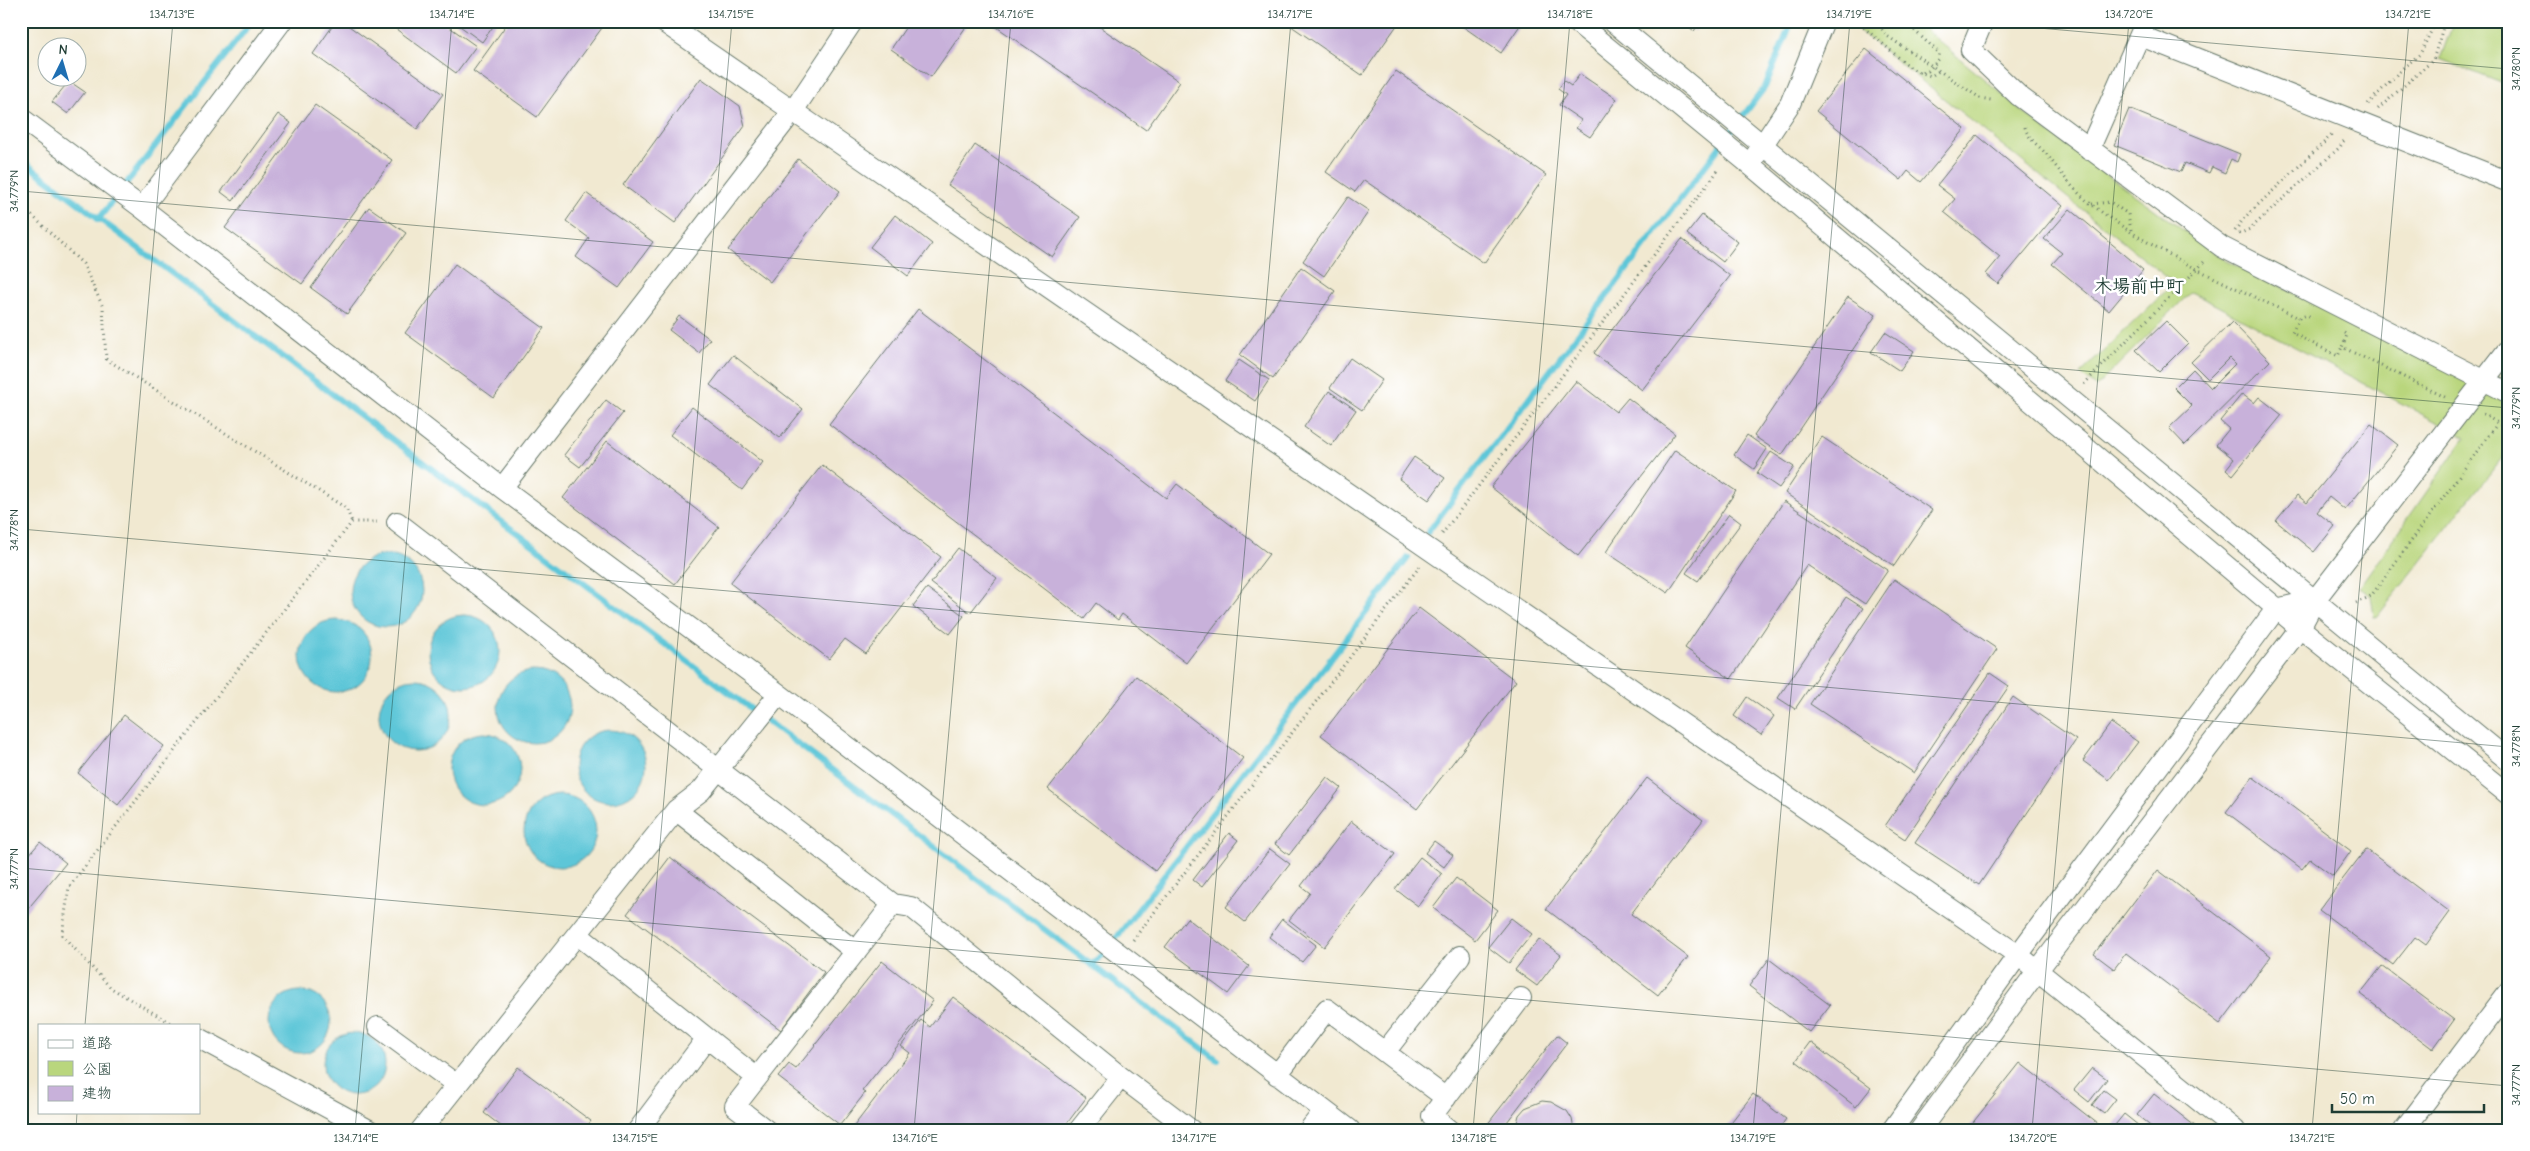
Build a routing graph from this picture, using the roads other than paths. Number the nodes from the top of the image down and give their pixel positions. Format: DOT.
graph roads {
  1 [pos="282,21"];
  2 [pos="662,21"];
  3 [pos="853,21"];
  4 [pos="1575,21"];
  5 [pos="1612,21"];
  6 [pos="1824,21"];
  7 [pos="1982,21"];
  8 [pos="2144,29"];
  9 [pos="793,111"];
  10 [pos="21,118"];
  11 [pos="1764,146"];
  12 [pos="2089,150"];
  13 [pos="1748,164"];
  14 [pos="2509,182"];
  15 [pos="142,208"];
  16 [pos="2509,348"];
  17 [pos="2484,382"];
  18 [pos="2509,393"];
  19 [pos="502,488"];
  20 [pos="397,522"];
  21 [pos="2315,600"];
  22 [pos="2276,609"];
  23 [pos="2300,628"];
  24 [pos="779,694"];
  25 [pos="2509,762"];
  26 [pos="717,770"];
  27 [pos="2509,795"];
  28 [pos="676,810"];
  29 [pos="893,904"];
  30 [pos="578,935"];
  31 [pos="856,952"];
  32 [pos="2018,955"];
  33 [pos="1460,956"];
  34 [pos="2038,970"];
  35 [pos="2509,992"];
  36 [pos="1521,998"];
  37 [pos="378,1027"];
  38 [pos="707,1038"];
  39 [pos="200,1039"];
  40 [pos="1385,1052"];
  41 [pos="1277,1075"];
  42 [pos="1120,1077"];
  43 [pos="757,1078"];
  44 [pos="457,1085"];
  45 [pos="1446,1098"];
  46 [pos="1324,1111"];
  47 [pos="370,1130"];
  48 [pos="421,1130"];
  49 [pos="638,1130"];
  50 [pos="766,1130"];
  51 [pos="1079,1130"];
  52 [pos="1191,1130"];
  53 [pos="1309,1130"];
  54 [pos="1350,1130"];
  55 [pos="1449,1130"];
  56 [pos="1892,1130"];
  57 [pos="1920,1130"];
  58 [pos="2235,1130"];
  59 [pos="2404,1130"];
  1 -- 15 [label="street"];
  2 -- 9 [label="street"];
  3 -- 9 [label="street"];
  4 -- 13 [label="street"];
  5 -- 11 [label="street"];
  6 -- 11 [label="street"];
  7 -- 12 [label="street"];
  8 -- 12 [label="street"];
  8 -- 14 [label="street"];
  9 -- 19 [label="street"];
  9 -- 32 [label="street"];
  10 -- 15 [label="street"];
  11 -- 13 [label="street"];
  11 -- 21 [label="street"];
  12 -- 17 [label="street"];
  13 -- 22 [label="street"];
  15 -- 19 [label="street"];
  16 -- 17 [label="street"];
  17 -- 18 [label="street"];
  17 -- 21 [label="street"];
  19 -- 24 [label="street"];
  20 -- 26 [label="street"];
  21 -- 22 [label="street"];
  21 -- 23 [label="street"];
  21 -- 25 [label="street"];
  22 -- 23 [label="street"];
  22 -- 32 [label="street"];
  23 -- 27 [label="street"];
  23 -- 34 [label="street"];
  24 -- 26 [label="street"];
  24 -- 41 [label="street"];
  26 -- 28 [label="street"];
  26 -- 29 [label="street"];
  28 -- 30 [label="street"];
  28 -- 31 [label="street"];
  29 -- 31 [label="street"];
  29 -- 42 [label="street"];
  30 -- 38 [label="street"];
  30 -- 44 [label="street"];
  31 -- 43 [label="street"];
  32 -- 34 [label="street"];
  32 -- 56 [label="street"];
  33 -- 40 [label="street"];
  34 -- 57 [label="street"];
  34 -- 58 [label="street"];
  35 -- 59 [label="street"];
  36 -- 45 [label="street"];
  37 -- 44 [label="street"];
  38 -- 43 [label="street"];
  38 -- 49 [label="street"];
  39 -- 47 [label="street"];
  40 -- 41 [label="street"];
  40 -- 45 [label="street"];
  41 -- 46 [label="street"];
  42 -- 51 [label="street"];
  42 -- 52 [label="street"];
  43 -- 50 [label="street"];
  44 -- 48 [label="street"];
  45 -- 55 [label="street"];
  46 -- 53 [label="street"];
  46 -- 54 [label="street"];
}
